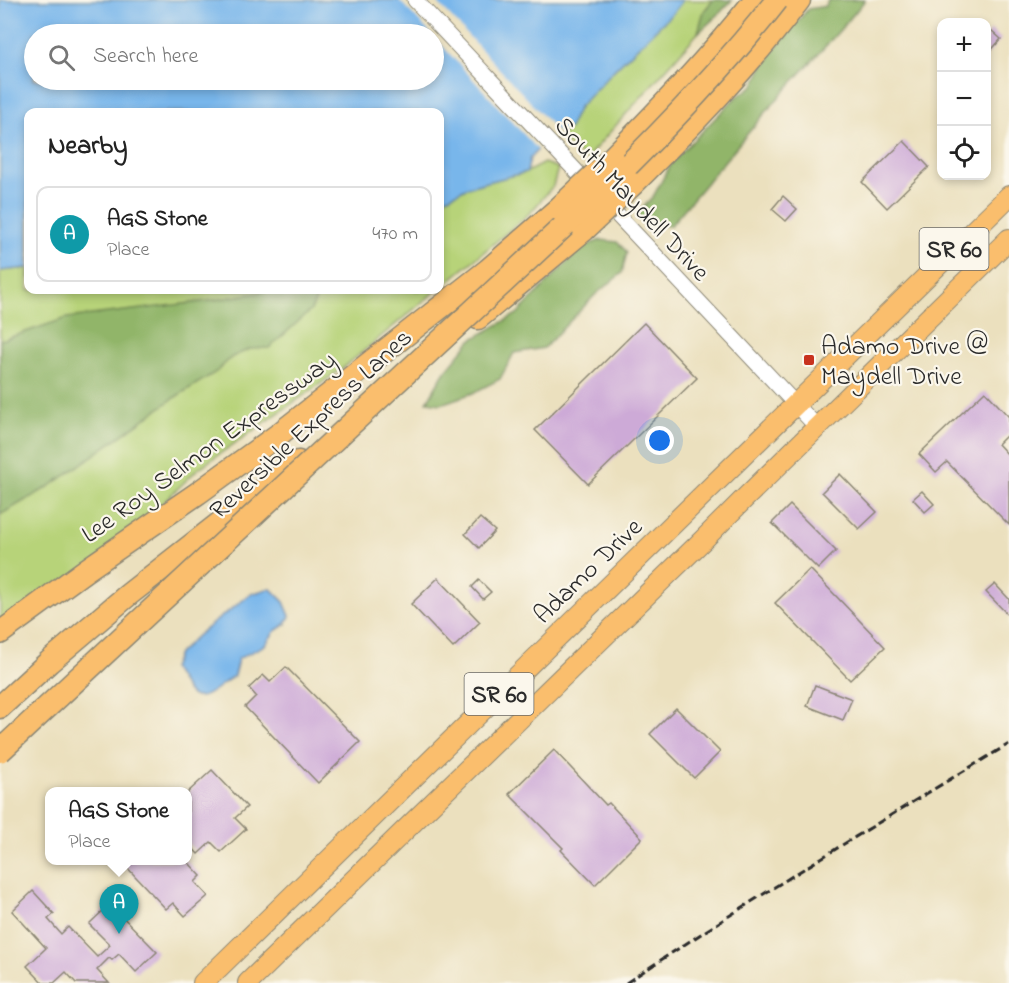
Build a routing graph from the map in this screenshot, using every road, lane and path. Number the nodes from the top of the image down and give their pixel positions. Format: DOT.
graph roads {
  1 [pos="415,0"];
  2 [pos="755,0"];
  3 [pos="777,0"];
  4 [pos="798,0"];
  5 [pos="437,24"];
  6 [pos="444,31"];
  7 [pos="1009,196"];
  8 [pos="1009,238"];
  9 [pos="795,405"];
  10 [pos="817,427"];
  11 [pos="0,633"];
  12 [pos="559,635"];
  13 [pos="581,658"];
  14 [pos="0,707"];
  15 [pos="0,751"];
  16 [pos="320,869"];
  17 [pos="342,892"];
  18 [pos="202,983"];
  19 [pos="248,983"];
  1 -- 5 [label="street, South Maydell Drive"];
  2 -- 11 [label="highway, Lee Roy Selmon Expressway, bridge"];
  3 -- 15 [label="highway, Reversible Express Lanes, bridge"];
  4 -- 14 [label="highway, bridge"];
  6 -- 9 [label="street, South Maydell Drive"];
  7 -- 9 [label="main road, Adamo Drive / SR 60"];
  8 -- 10 [label="main road, SR 60"];
  9 -- 10 [label="street, South Maydell Drive"];
  9 -- 12 [label="main road, Adamo Drive / SR 60"];
  10 -- 13 [label="main road, SR 60"];
  12 -- 13 [label="main road"];
  12 -- 16 [label="main road, Adamo Drive / SR 60"];
  13 -- 17 [label="main road, SR 60"];
  16 -- 17 [label="main road"];
  16 -- 18 [label="main road, Adamo Drive / SR 60"];
  17 -- 19 [label="main road, SR 60"];
}
